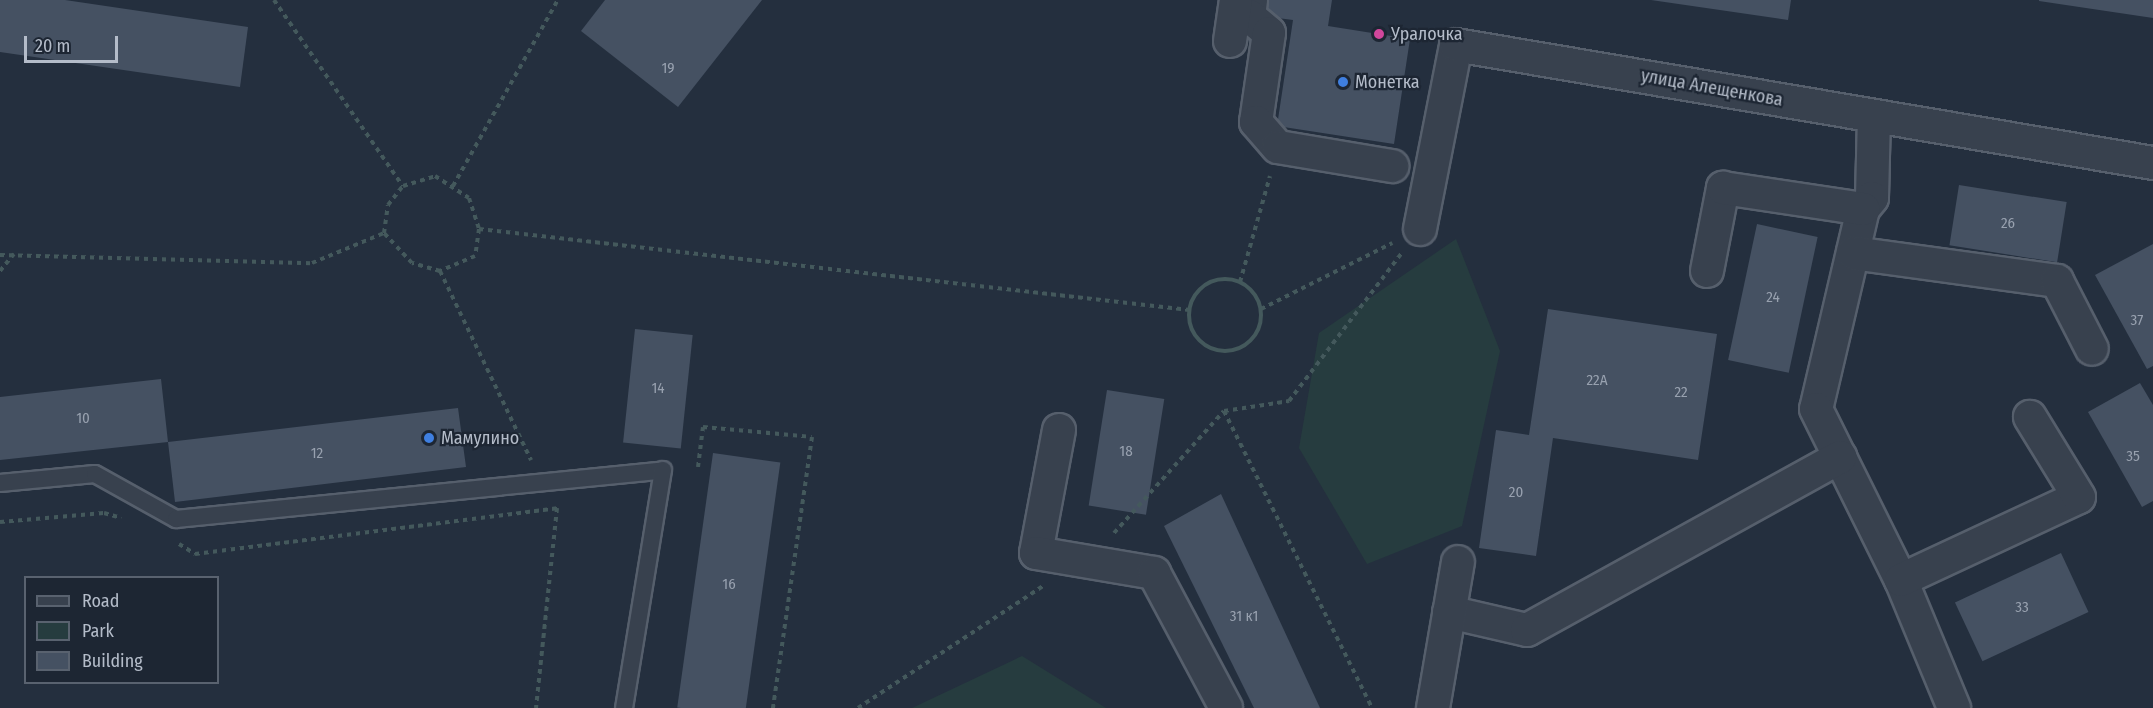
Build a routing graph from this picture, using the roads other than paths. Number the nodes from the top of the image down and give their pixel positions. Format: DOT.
graph roads {
  1 [pos="1236,0"];
  2 [pos="1251,0"];
  3 [pos="1230,41"];
  4 [pos="1874,116"];
  5 [pos="2153,163"];
  6 [pos="1392,166"];
  7 [pos="1863,209"];
  8 [pos="1420,229"];
  9 [pos="1853,253"];
  10 [pos="1707,272"];
  11 [pos="2092,349"];
  12 [pos="2030,417"];
  13 [pos="1059,430"];
  14 [pos="1840,457"];
  15 [pos="0,483"];
  16 [pos="1458,562"];
  17 [pos="1901,580"];
  18 [pos="1449,612"];
  19 [pos="1944,705"];
  20 [pos="624,708"];
  21 [pos="1227,708"];
  22 [pos="1433,708"];
  1 -- 3 [label="street"];
  2 -- 6 [label="street"];
  4 -- 5 [label="street, улица Алещенкова"];
  4 -- 7 [label="street"];
  4 -- 8 [label="street, улица Алещенкова"];
  7 -- 9 [label="street"];
  7 -- 10 [label="street"];
  9 -- 11 [label="street"];
  9 -- 14 [label="street"];
  12 -- 17 [label="street"];
  13 -- 21 [label="street"];
  14 -- 17 [label="street"];
  14 -- 18 [label="street"];
  15 -- 20 [label="lane"];
  16 -- 18 [label="street"];
  17 -- 19 [label="street"];
  18 -- 22 [label="street"];
}
